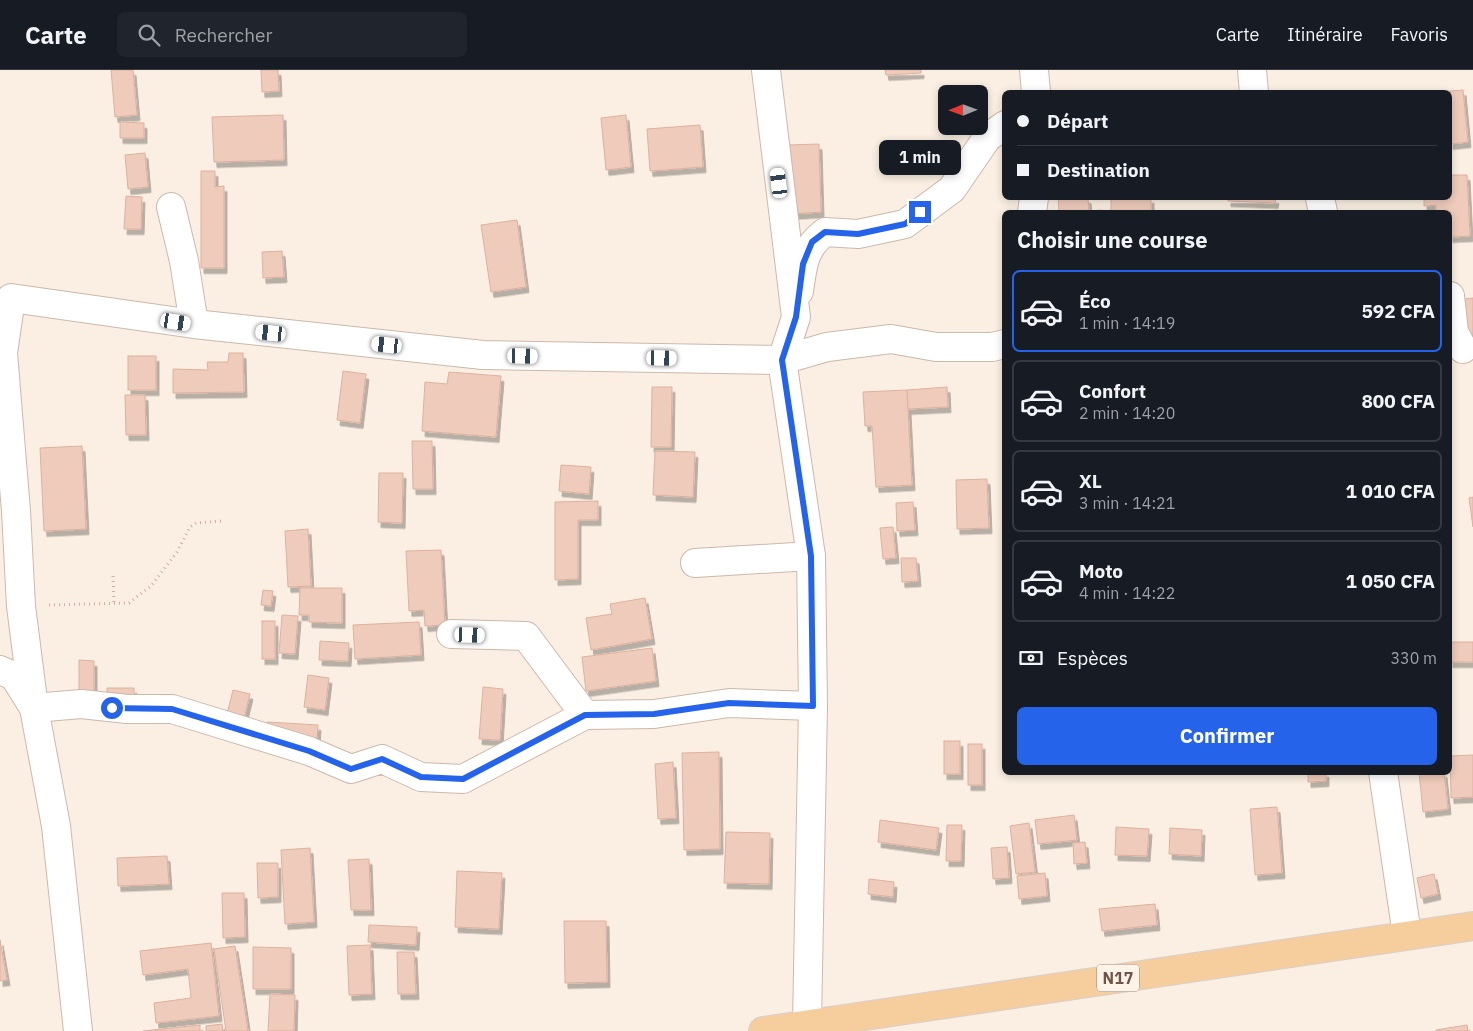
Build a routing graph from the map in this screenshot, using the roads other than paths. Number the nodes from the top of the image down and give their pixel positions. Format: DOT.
graph roads {
  1 [pos="766,70"];
  2 [pos="1034,70"];
  3 [pos="1252,70"];
  4 [pos="1036,90"];
  5 [pos="1254,90"];
  6 [pos="1002,126"];
  7 [pos="171,207"];
  8 [pos="6,291"];
  9 [pos="1452,314"];
  10 [pos="796,317"];
  11 [pos="194,324"];
  12 [pos="1002,345"];
  13 [pos="1462,348"];
  14 [pos="782,360"];
  15 [pos="811,556"];
  16 [pos="695,563"];
  17 [pos="451,634"];
  18 [pos="0,670"];
  19 [pos="813,706"];
  20 [pos="34,708"];
  21 [pos="585,715"];
  22 [pos="1383,775"];
  23 [pos="1473,926"];
  24 [pos="1407,935"];
  25 [pos="807,1024"];
  26 [pos="78,1031"];
  27 [pos="763,1031"];
  1 -- 10 [label="street"];
  2 -- 4 [label="street"];
  3 -- 5 [label="street"];
  6 -- 10 [label="street"];
  7 -- 11 [label="street"];
  8 -- 11 [label="street"];
  8 -- 20 [label="street"];
  9 -- 13 [label="street"];
  10 -- 14 [label="street"];
  11 -- 14 [label="street"];
  12 -- 14 [label="street"];
  14 -- 15 [label="street"];
  15 -- 16 [label="street"];
  15 -- 19 [label="street"];
  17 -- 21 [label="street"];
  18 -- 20 [label="street"];
  19 -- 21 [label="street"];
  19 -- 25 [label="street"];
  20 -- 21 [label="street"];
  20 -- 26 [label="street"];
  22 -- 24 [label="street"];
  23 -- 24 [label="main road, N17"];
  24 -- 25 [label="main road, N17"];
  25 -- 27 [label="main road, N17"];
}
